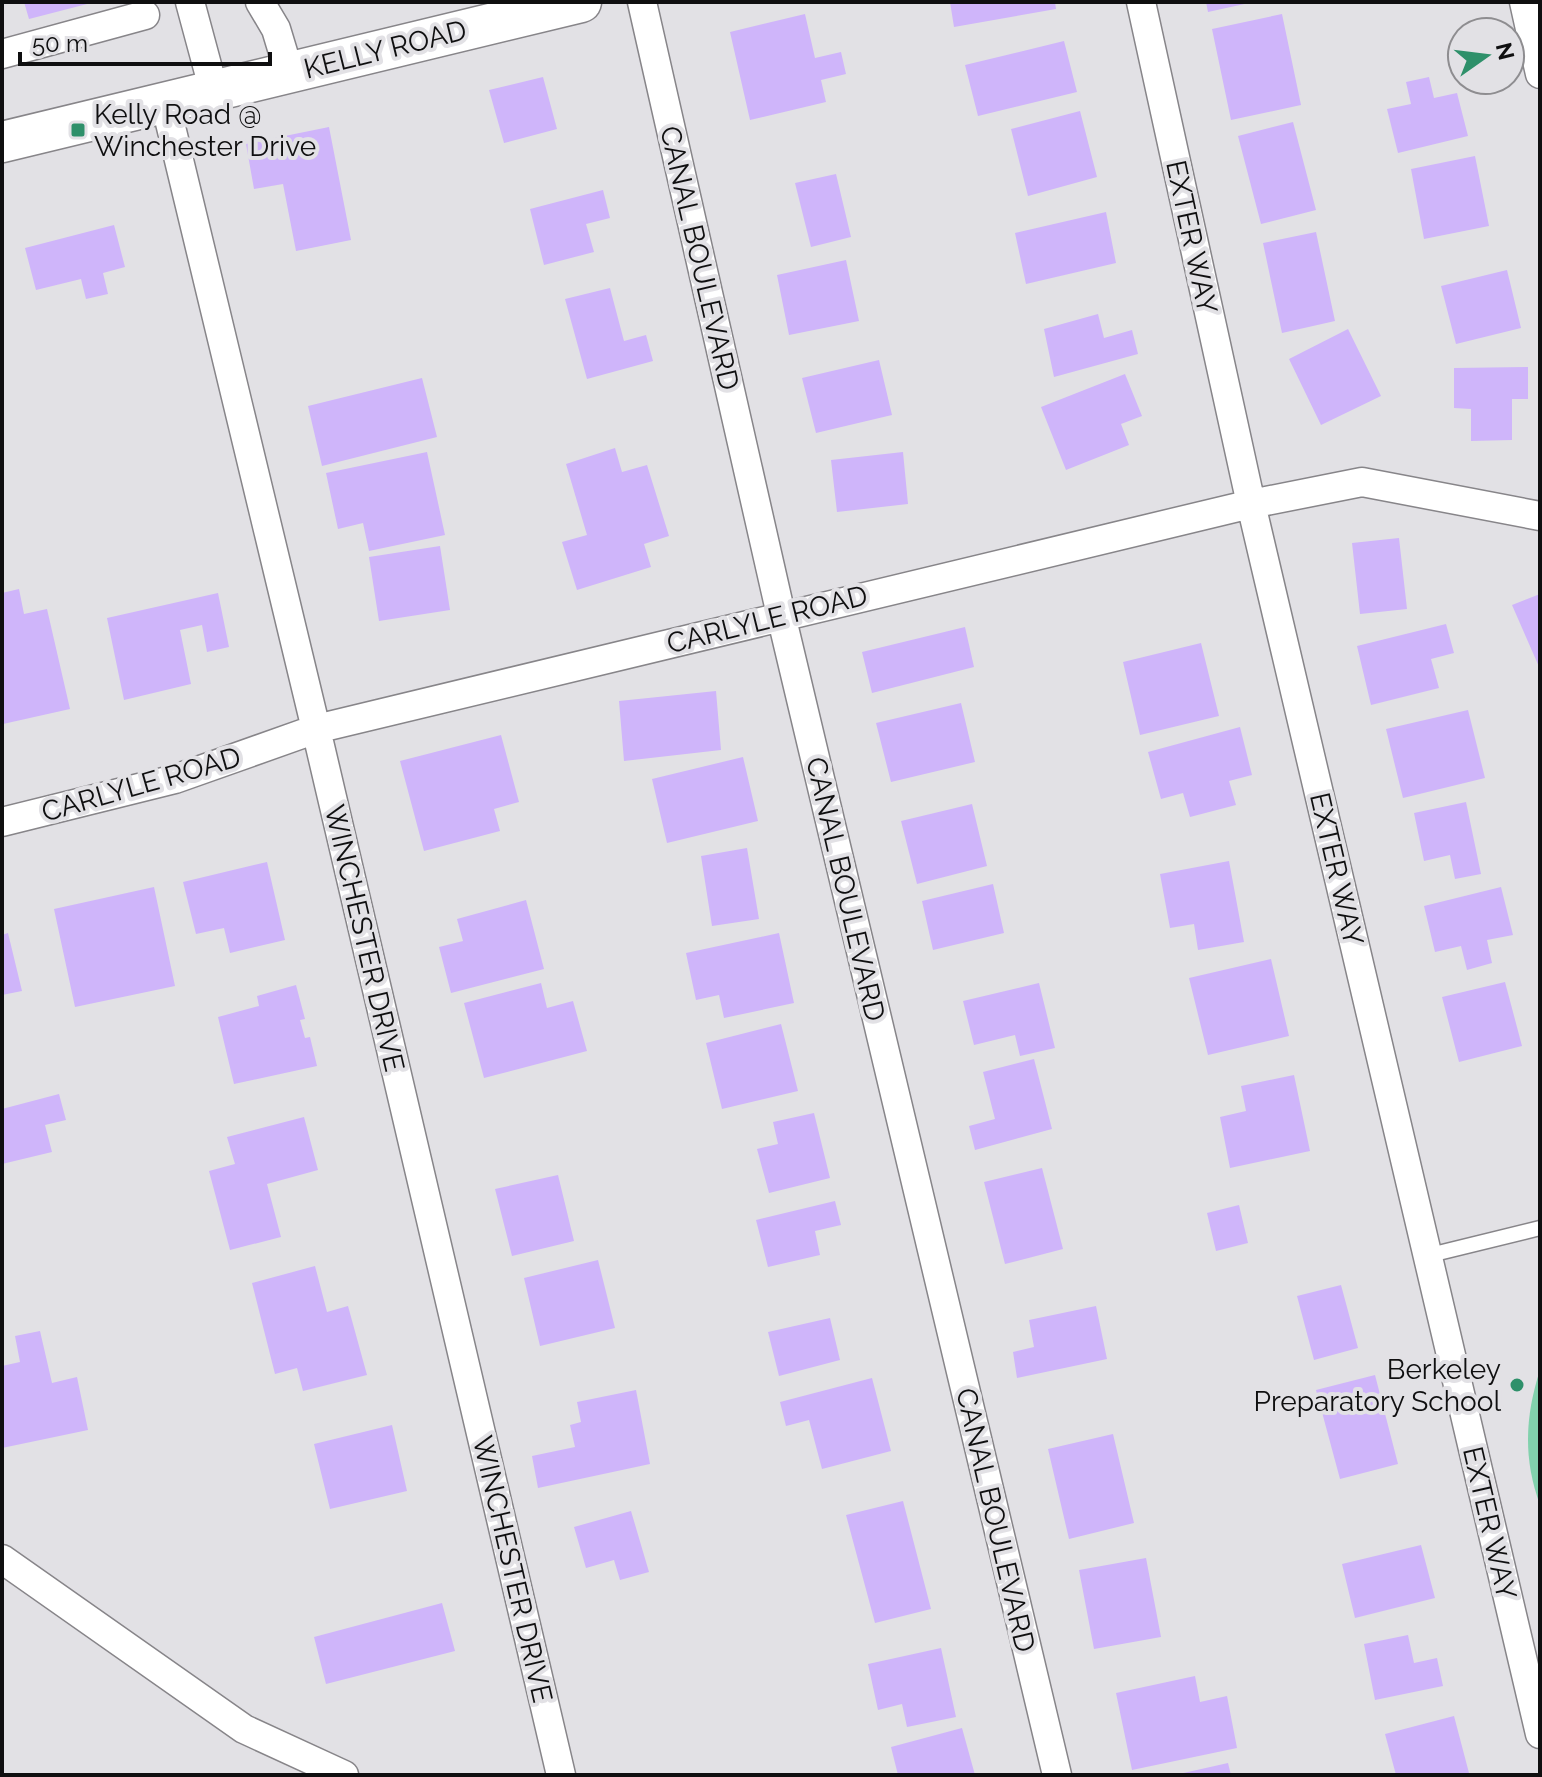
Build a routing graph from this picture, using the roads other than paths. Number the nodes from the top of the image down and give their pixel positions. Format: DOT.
graph roads {
  1 [pos="190,2"];
  2 [pos="260,2"];
  3 [pos="581,2"];
  4 [pos="642,2"];
  5 [pos="1141,2"];
  6 [pos="1524,2"];
  7 [pos="145,15"];
  8 [pos="2,54"];
  9 [pos="289,72"];
  10 [pos="1540,74"];
  11 [pos="214,91"];
  12 [pos="165,102"];
  13 [pos="2,142"];
  14 [pos="1251,504"];
  15 [pos="1540,516"];
  16 [pos="781,615"];
  17 [pos="316,729"];
  18 [pos="2,822"];
  19 [pos="1540,1228"];
  20 [pos="1426,1256"];
  21 [pos="2,1559"];
  22 [pos="1540,1734"];
  23 [pos="344,1775"];
  24 [pos="561,1775"];
  25 [pos="1057,1775"];
  1 -- 11 [label="street"];
  2 -- 9 [label="street"];
  3 -- 9 [label="street, KELLY ROAD"];
  4 -- 16 [label="street, CANAL BOULEVARD"];
  5 -- 14 [label="street, EXTER WAY"];
  6 -- 10 [label="street"];
  7 -- 8 [label="street"];
  9 -- 11 [label="street, KELLY ROAD"];
  11 -- 12 [label="street, KELLY ROAD"];
  12 -- 13 [label="street, KELLY ROAD"];
  12 -- 17 [label="street, WINCHESTER DRIVE"];
  14 -- 15 [label="street, CARLYLE ROAD"];
  14 -- 16 [label="street, CARLYLE ROAD"];
  14 -- 20 [label="street, EXTER WAY"];
  16 -- 17 [label="street, CARLYLE ROAD"];
  16 -- 25 [label="street, CANAL BOULEVARD"];
  17 -- 18 [label="street, CARLYLE ROAD"];
  17 -- 24 [label="street, WINCHESTER DRIVE"];
  19 -- 20 [label="lane"];
  20 -- 22 [label="street, EXTER WAY"];
  21 -- 23 [label="street"];
}
